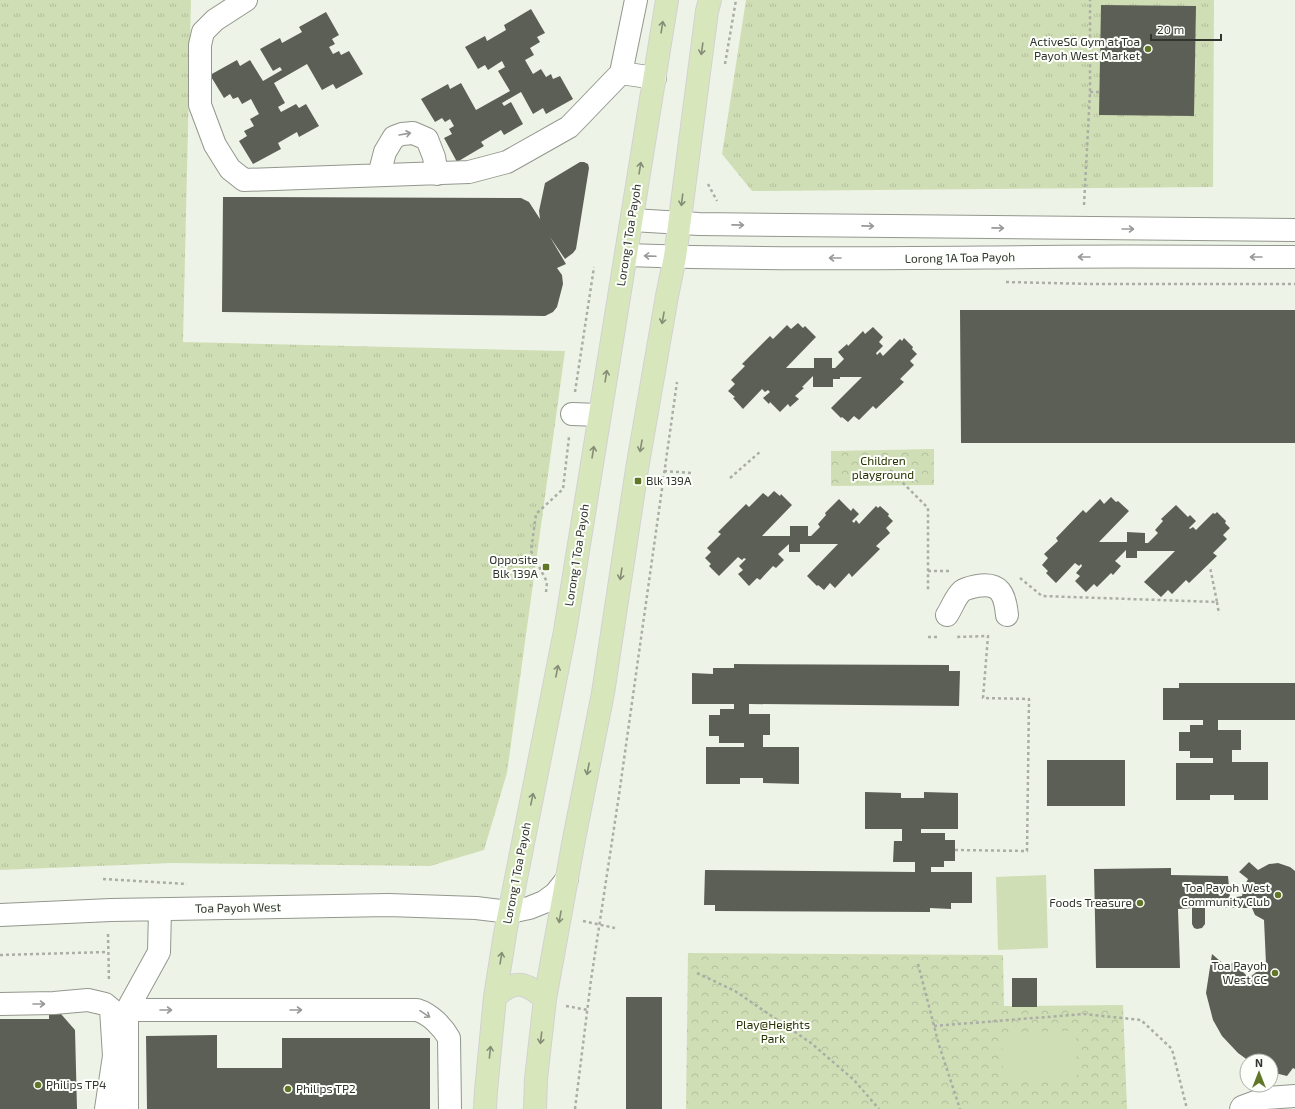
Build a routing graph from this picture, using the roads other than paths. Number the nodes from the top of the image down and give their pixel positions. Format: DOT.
graph roads {
  1 [pos="246,0"];
  2 [pos="636,0"];
  3 [pos="667,0"];
  4 [pos="710,0"];
  5 [pos="621,73"];
  6 [pos="654,78"];
  7 [pos="437,174"];
  8 [pos="379,176"];
  9 [pos="632,220"];
  10 [pos="679,224"];
  11 [pos="1295,230"];
  12 [pos="626,255"];
  13 [pos="675,257"];
  14 [pos="1295,257"];
  15 [pos="572,414"];
  16 [pos="599,415"];
  17 [pos="947,615"];
  18 [pos="1007,615"];
  19 [pos="517,878"];
  20 [pos="567,879"];
  21 [pos="476,908"];
  22 [pos="160,910"];
  23 [pos="510,912"];
  24 [pos="0,915"];
  25 [pos="495,996"];
  26 [pos="545,999"];
  27 [pos="0,1004"];
  28 [pos="127,1010"];
  29 [pos="1295,1096"];
  30 [pos="106,1109"];
  31 [pos="127,1109"];
  32 [pos="450,1109"];
  33 [pos="485,1109"];
  34 [pos="536,1109"];
  35 [pos="1241,1109"];
  1 -- 8 [label="street"];
  2 -- 5 [label="street"];
  6 -- 3 [label="main road, Lorong 1 Toa Payoh, one-way"];
  4 -- 10 [label="main road, one-way"];
  5 -- 6 [label="street"];
  5 -- 7 [label="street"];
  9 -- 6 [label="main road, Lorong 1 Toa Payoh, one-way"];
  7 -- 8 [label="street"];
  8 -- 7 [label="street, one-way"];
  9 -- 10 [label="street"];
  9 -- 12 [label="main road, Lorong 1 Toa Payoh"];
  10 -- 11 [label="street, one-way"];
  10 -- 13 [label="main road"];
  13 -- 12 [label="street, Lorong 1A Toa Payoh, one-way"];
  16 -- 12 [label="main road, Lorong 1 Toa Payoh, one-way"];
  14 -- 13 [label="street, Lorong 1A Toa Payoh, one-way"];
  13 -- 20 [label="main road, one-way"];
  15 -- 16 [label="street"];
  19 -- 16 [label="main road, Lorong 1 Toa Payoh, one-way"];
  17 -- 18 [label="street"];
  19 -- 21 [label="street, Toa Payoh West"];
  19 -- 23 [label="main road, Lorong 1 Toa Payoh"];
  20 -- 23 [label="street, Toa Payoh West"];
  20 -- 26 [label="main road, one-way"];
  21 -- 22 [label="street, Toa Payoh West"];
  21 -- 23 [label="street, Toa Payoh West"];
  22 -- 24 [label="street, Toa Payoh West"];
  22 -- 28 [label="street"];
  25 -- 23 [label="main road, Lorong 1 Toa Payoh, one-way"];
  25 -- 26 [label="main road"];
  33 -- 25 [label="main road, Lorong 1 Toa Payoh, one-way"];
  26 -- 34 [label="main road, one-way"];
  27 -- 30 [label="street, one-way"];
  28 -- 31 [label="street"];
  28 -- 32 [label="street, one-way"];
  29 -- 35 [label="street"];
}
